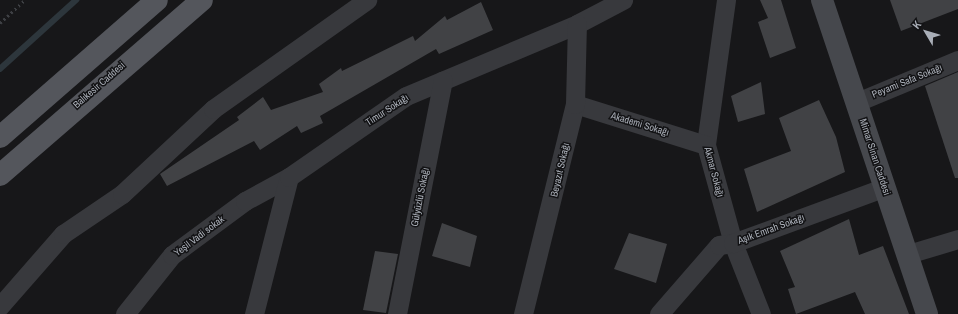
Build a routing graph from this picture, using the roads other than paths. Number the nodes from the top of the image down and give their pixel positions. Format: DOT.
graph roads {
  1 [pos="157,0"];
  2 [pos="202,0"];
  3 [pos="367,0"];
  4 [pos="623,0"];
  5 [pos="726,0"];
  6 [pos="822,0"];
  7 [pos="577,24"];
  8 [pos="958,60"];
  9 [pos="443,80"];
  10 [pos="857,102"];
  11 [pos="575,104"];
  12 [pos="0,137"];
  13 [pos="706,145"];
  14 [pos="0,175"];
  15 [pos="289,177"];
  16 [pos="885,187"];
  17 [pos="958,239"];
  18 [pos="733,243"];
  19 [pos="908,254"];
  20 [pos="0,306"];
  21 [pos="125,314"];
  22 [pos="254,314"];
  23 [pos="397,314"];
  24 [pos="523,314"];
  25 [pos="659,314"];
  26 [pos="761,314"];
  27 [pos="927,314"];
  1 -- 12 [label="main road"];
  2 -- 14 [label="main road, Balıkesir Caddesi"];
  3 -- 20 [label="street"];
  4 -- 7 [label="street, Timur Sokağı"];
  5 -- 13 [label="street, Akmar Sokağı"];
  6 -- 10 [label="main road, Mimar Sinan Caddesi"];
  7 -- 9 [label="street, Timur Sokağı"];
  7 -- 11 [label="street, Beyazıt Sokağı"];
  8 -- 10 [label="street, Peyami Safa Sokağı"];
  9 -- 15 [label="street, Timur Sokağı"];
  9 -- 23 [label="street, Gülyüzlü Sokağı"];
  10 -- 16 [label="main road, Mimar Sinan Caddesi"];
  11 -- 13 [label="street, Akademi Sokağı"];
  11 -- 24 [label="street, Beyazıt Sokağı"];
  13 -- 18 [label="street, Akmar Sokağı"];
  15 -- 21 [label="street, Yeşil Vadi sokak"];
  15 -- 22 [label="street"];
  16 -- 18 [label="street, Aşık Emrah Sokağı"];
  16 -- 19 [label="main road, Mimar Sinan Caddesi"];
  17 -- 19 [label="street"];
  18 -- 25 [label="street, Aşık Emrah Sokağı"];
  18 -- 26 [label="street, Akmar Sokağı"];
  19 -- 27 [label="main road, Mimar Sinan Caddesi"];
}
